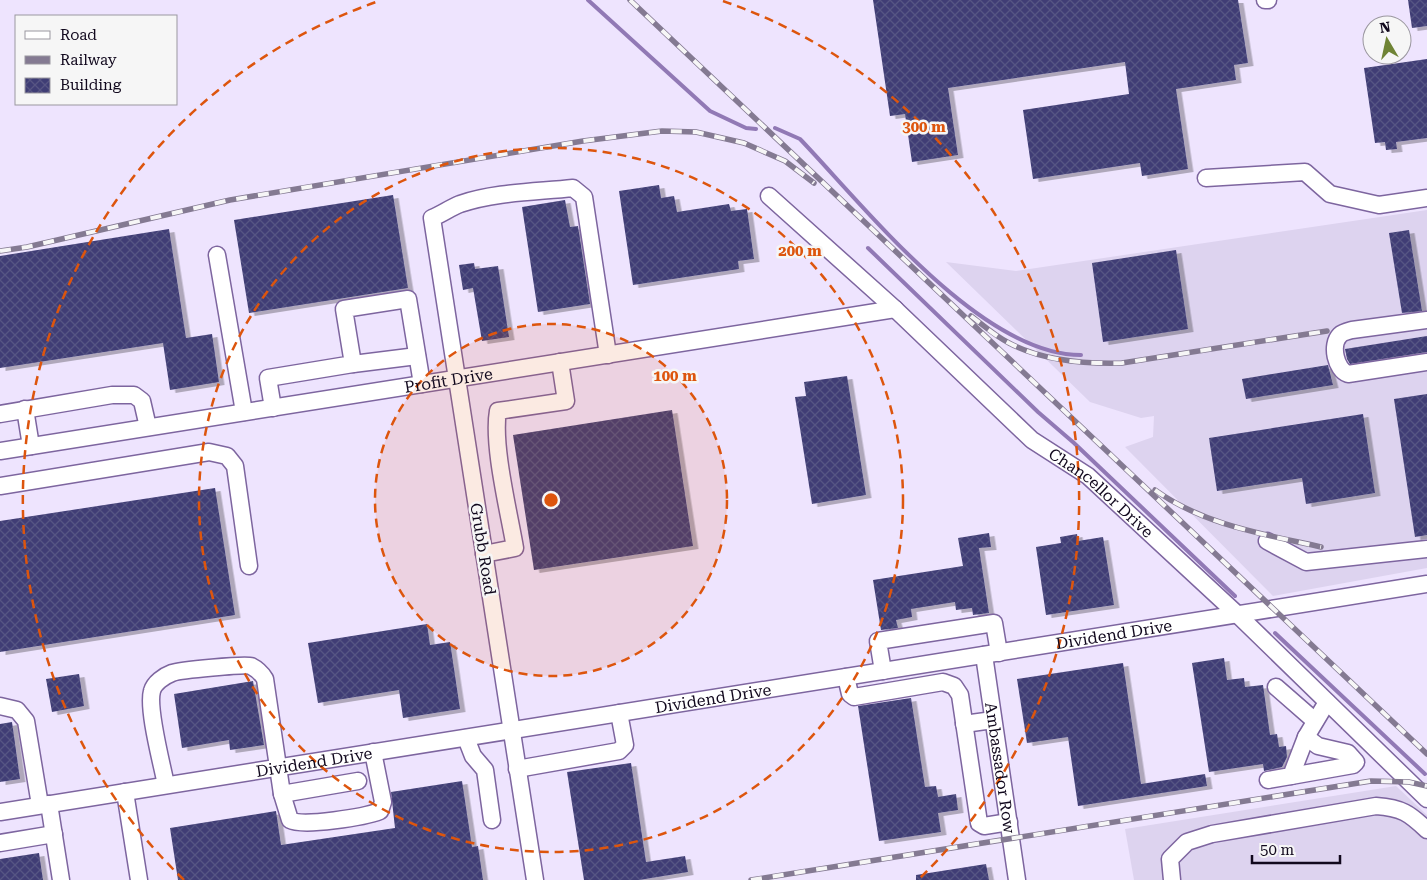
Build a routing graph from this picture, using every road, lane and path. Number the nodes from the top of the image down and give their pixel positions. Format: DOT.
graph roads {
  1 [pos="1206,178"];
  2 [pos="768,196"];
  3 [pos="1427,198"];
  4 [pos="217,255"];
  5 [pos="895,309"];
  6 [pos="1427,320"];
  7 [pos="608,355"];
  8 [pos="417,356"];
  9 [pos="560,362"];
  10 [pos="1427,362"];
  11 [pos="353,364"];
  12 [pos="456,379"];
  13 [pos="422,384"];
  14 [pos="273,408"];
  15 [pos="25,409"];
  16 [pos="244,412"];
  17 [pos="0,414"];
  18 [pos="148,427"];
  19 [pos="31,446"];
  20 [pos="0,451"];
  21 [pos="0,486"];
  22 [pos="1267,541"];
  23 [pos="1427,549"];
  24 [pos="484,554"];
  25 [pos="249,566"];
  26 [pos="1427,584"];
  27 [pos="1238,615"];
  28 [pos="992,654"];
  29 [pos="939,662"];
  30 [pos="883,671"];
  31 [pos="846,677"];
  32 [pos="943,682"];
  33 [pos="1276,687"];
  34 [pos="1327,702"];
  35 [pos="0,706"];
  36 [pos="619,713"];
  37 [pos="993,720"];
  38 [pos="1315,721"];
  39 [pos="964,724"];
  40 [pos="511,730"];
  41 [pos="1306,737"];
  42 [pos="466,738"];
  43 [pos="373,752"];
  44 [pos="277,768"];
  45 [pos="517,769"];
  46 [pos="1291,776"];
  47 [pos="1268,780"];
  48 [pos="358,781"];
  49 [pos="166,785"];
  50 [pos="125,792"];
  51 [pos="282,794"];
  52 [pos="1427,799"];
  53 [pos="44,805"];
  54 [pos="0,812"];
  55 [pos="492,820"];
  56 [pos="1009,822"];
  57 [pos="1427,830"];
  58 [pos="54,834"];
  59 [pos="0,843"];
  60 [pos="62,880"];
  61 [pos="139,880"];
  62 [pos="534,880"];
  63 [pos="1017,880"];
  64 [pos="1172,880"];
  1 -- 3 [label="street"];
  2 -- 5 [label="street, Chancellor Drive"];
  4 -- 16 [label="street"];
  5 -- 7 [label="street, Profit Drive"];
  5 -- 27 [label="street, Chancellor Drive"];
  6 -- 10 [label="street"];
  7 -- 9 [label="street, Profit Drive"];
  7 -- 12 [label="street, Grubb Road"];
  8 -- 11 [label="street"];
  8 -- 11 [label="street"];
  8 -- 13 [label="street"];
  9 -- 12 [label="street, Profit Drive"];
  9 -- 24 [label="street"];
  11 -- 14 [label="street"];
  12 -- 13 [label="street, Profit Drive"];
  12 -- 24 [label="street, Grubb Road"];
  13 -- 14 [label="street, Profit Drive"];
  14 -- 16 [label="street, Profit Drive"];
  15 -- 17 [label="street"];
  15 -- 18 [label="street"];
  15 -- 19 [label="street"];
  16 -- 18 [label="street, Profit Drive"];
  18 -- 19 [label="street, Profit Drive"];
  19 -- 20 [label="street, Profit Drive"];
  21 -- 25 [label="street"];
  22 -- 23 [label="street"];
  24 -- 40 [label="street, Grubb Road"];
  26 -- 27 [label="street, Dividend Drive"];
  27 -- 28 [label="street, Dividend Drive"];
  27 -- 34 [label="street, Chancellor Drive"];
  28 -- 29 [label="street, Dividend Drive"];
  28 -- 30 [label="street, Ambassador Row"];
  28 -- 37 [label="street, Ambassador Row"];
  29 -- 30 [label="street, Dividend Drive"];
  29 -- 32 [label="street"];
  30 -- 31 [label="street, Dividend Drive"];
  31 -- 32 [label="street"];
  31 -- 36 [label="street, Dividend Drive"];
  32 -- 39 [label="street"];
  33 -- 38 [label="street"];
  34 -- 38 [label="street"];
  34 -- 52 [label="street, Chancellor Drive"];
  35 -- 53 [label="street"];
  36 -- 40 [label="street, Dividend Drive"];
  36 -- 45 [label="street"];
  37 -- 39 [label="street"];
  37 -- 56 [label="street, Ambassador Row"];
  38 -- 41 [label="street"];
  39 -- 56 [label="street"];
  40 -- 42 [label="street, Dividend Drive"];
  40 -- 45 [label="street, Grubb Road"];
  41 -- 46 [label="street"];
  41 -- 46 [label="street"];
  42 -- 43 [label="street, Dividend Drive"];
  42 -- 55 [label="street"];
  43 -- 44 [label="street, Dividend Drive"];
  43 -- 51 [label="street"];
  44 -- 49 [label="street, Dividend Drive"];
  44 -- 49 [label="street"];
  44 -- 51 [label="street"];
  45 -- 62 [label="street, Grubb Road"];
  46 -- 47 [label="street"];
  48 -- 51 [label="street"];
  49 -- 50 [label="street, Dividend Drive"];
  50 -- 53 [label="street, Dividend Drive"];
  50 -- 61 [label="street"];
  53 -- 54 [label="street, Dividend Drive"];
  53 -- 58 [label="street"];
  56 -- 63 [label="street, Ambassador Row"];
  57 -- 64 [label="street"];
  58 -- 59 [label="street"];
  58 -- 60 [label="street"];
}
